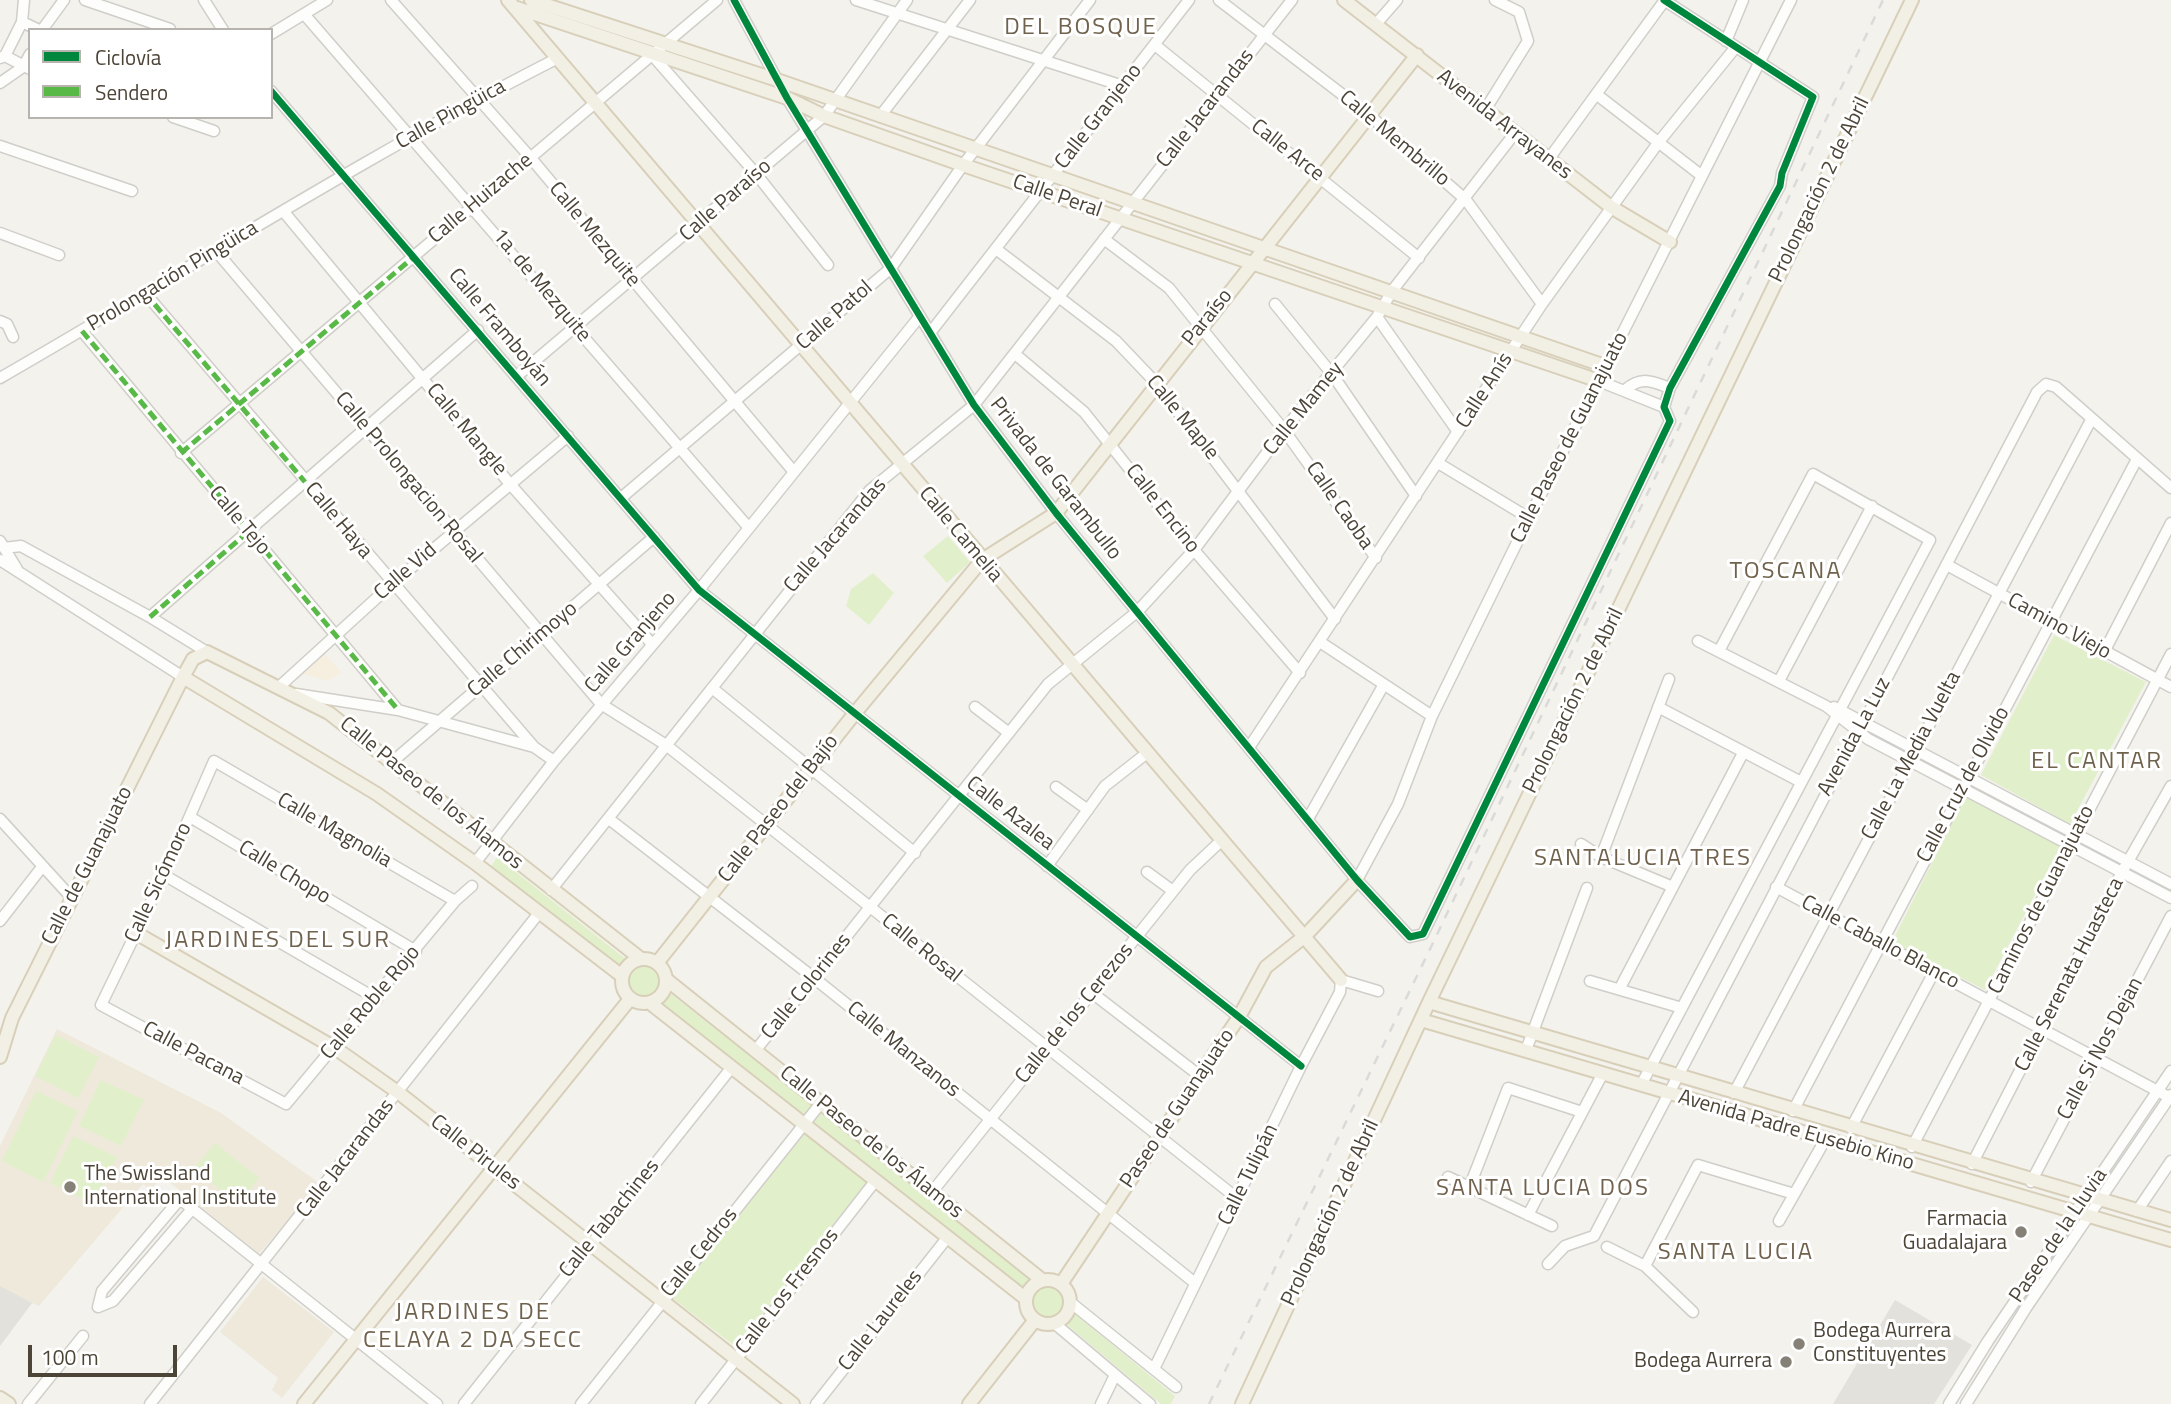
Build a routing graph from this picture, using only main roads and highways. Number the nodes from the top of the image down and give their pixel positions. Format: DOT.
graph roads {
  1 [pos="531,0"];
  2 [pos="1344,0"];
  3 [pos="1912,0"];
  4 [pos="512,4"];
  5 [pos="1417,55"];
  6 [pos="1670,242"];
  7 [pos="1265,247"];
  8 [pos="1253,263"];
  9 [pos="1605,366"];
  10 [pos="1599,381"];
  11 [pos="982,560"];
  12 [pos="183,677"];
  13 [pos="1357,880"];
  14 [pos="136,933"];
  15 [pos="1305,936"];
  16 [pos="641,959"];
  17 [pos="657,963"];
  18 [pos="622,976"];
  19 [pos="1341,980"];
  20 [pos="667,981"];
  21 [pos="630,999"];
  22 [pos="1429,1002"];
  23 [pos="650,1003"];
  24 [pos="1421,1020"];
  25 [pos="0,1057"];
  26 [pos="495,1169"];
  27 [pos="2171,1220"];
  28 [pos="2171,1240"];
  29 [pos="1042,1280"];
  30 [pos="1061,1284"];
  31 [pos="1025,1298"];
  32 [pos="1035,1320"];
  33 [pos="0,1398"];
  34 [pos="9,1404"];
  35 [pos="304,1404"];
  36 [pos="793,1404"];
  37 [pos="969,1404"];
  38 [pos="1242,1404"];
  1 -- 7 [label="main road, Calle Peral"];
  2 -- 5 [label="main road, Avenida Arrayanes"];
  3 -- 22 [label="main road, Prolongación 2 de Abril"];
  4 -- 8 [label="main road, Calle Peral"];
  4 -- 11 [label="main road, Calle Camelia"];
  5 -- 6 [label="main road, Avenida Arrayanes"];
  5 -- 7 [label="main road, Paraíso"];
  7 -- 8 [label="main road, Paraíso"];
  7 -- 9 [label="main road, Calle Peral"];
  8 -- 10 [label="main road, Calle Peral"];
  8 -- 11 [label="main road, Paraíso"];
  11 -- 15 [label="main road, Calle Camelia"];
  11 -- 17 [label="main road, Calle Paseo del Bajío"];
  12 -- 16 [label="main road, Calle Paseo de los Álamos"];
  12 -- 18 [label="main road, Calle Paseo de los Álamos"];
  12 -- 25 [label="main road, Calle de Guanajuato"];
  13 -- 15 [label="main road, Paseo de Guanajuato"];
  14 -- 26 [label="main road, Calle Pirules"];
  15 -- 19 [label="main road, Calle Camelia"];
  15 -- 30 [label="main road, Paseo de Guanajuato"];
  16 -- 17 [label="main road"];
  16 -- 18 [label="main road"];
  17 -- 20 [label="main road"];
  18 -- 21 [label="main road"];
  20 -- 23 [label="main road"];
  20 -- 29 [label="main road, Calle Paseo de los Álamos"];
  21 -- 23 [label="main road"];
  21 -- 26 [label="main road"];
  22 -- 24 [label="main road, Prolongación 2 de Abril"];
  22 -- 27 [label="main road, Avenida Padre Eusebio Kino"];
  23 -- 31 [label="main road, Calle Paseo de los Álamos"];
  24 -- 28 [label="main road, Avenida Padre Eusebio Kino"];
  24 -- 38 [label="main road, Prolongación 2 de Abril"];
  26 -- 35 [label="main road"];
  26 -- 36 [label="main road, Calle Pirules"];
  29 -- 30 [label="main road"];
  29 -- 31 [label="main road"];
  30 -- 32 [label="main road"];
  31 -- 32 [label="main road"];
  32 -- 37 [label="main road"];
  33 -- 34 [label="main road"];
}
